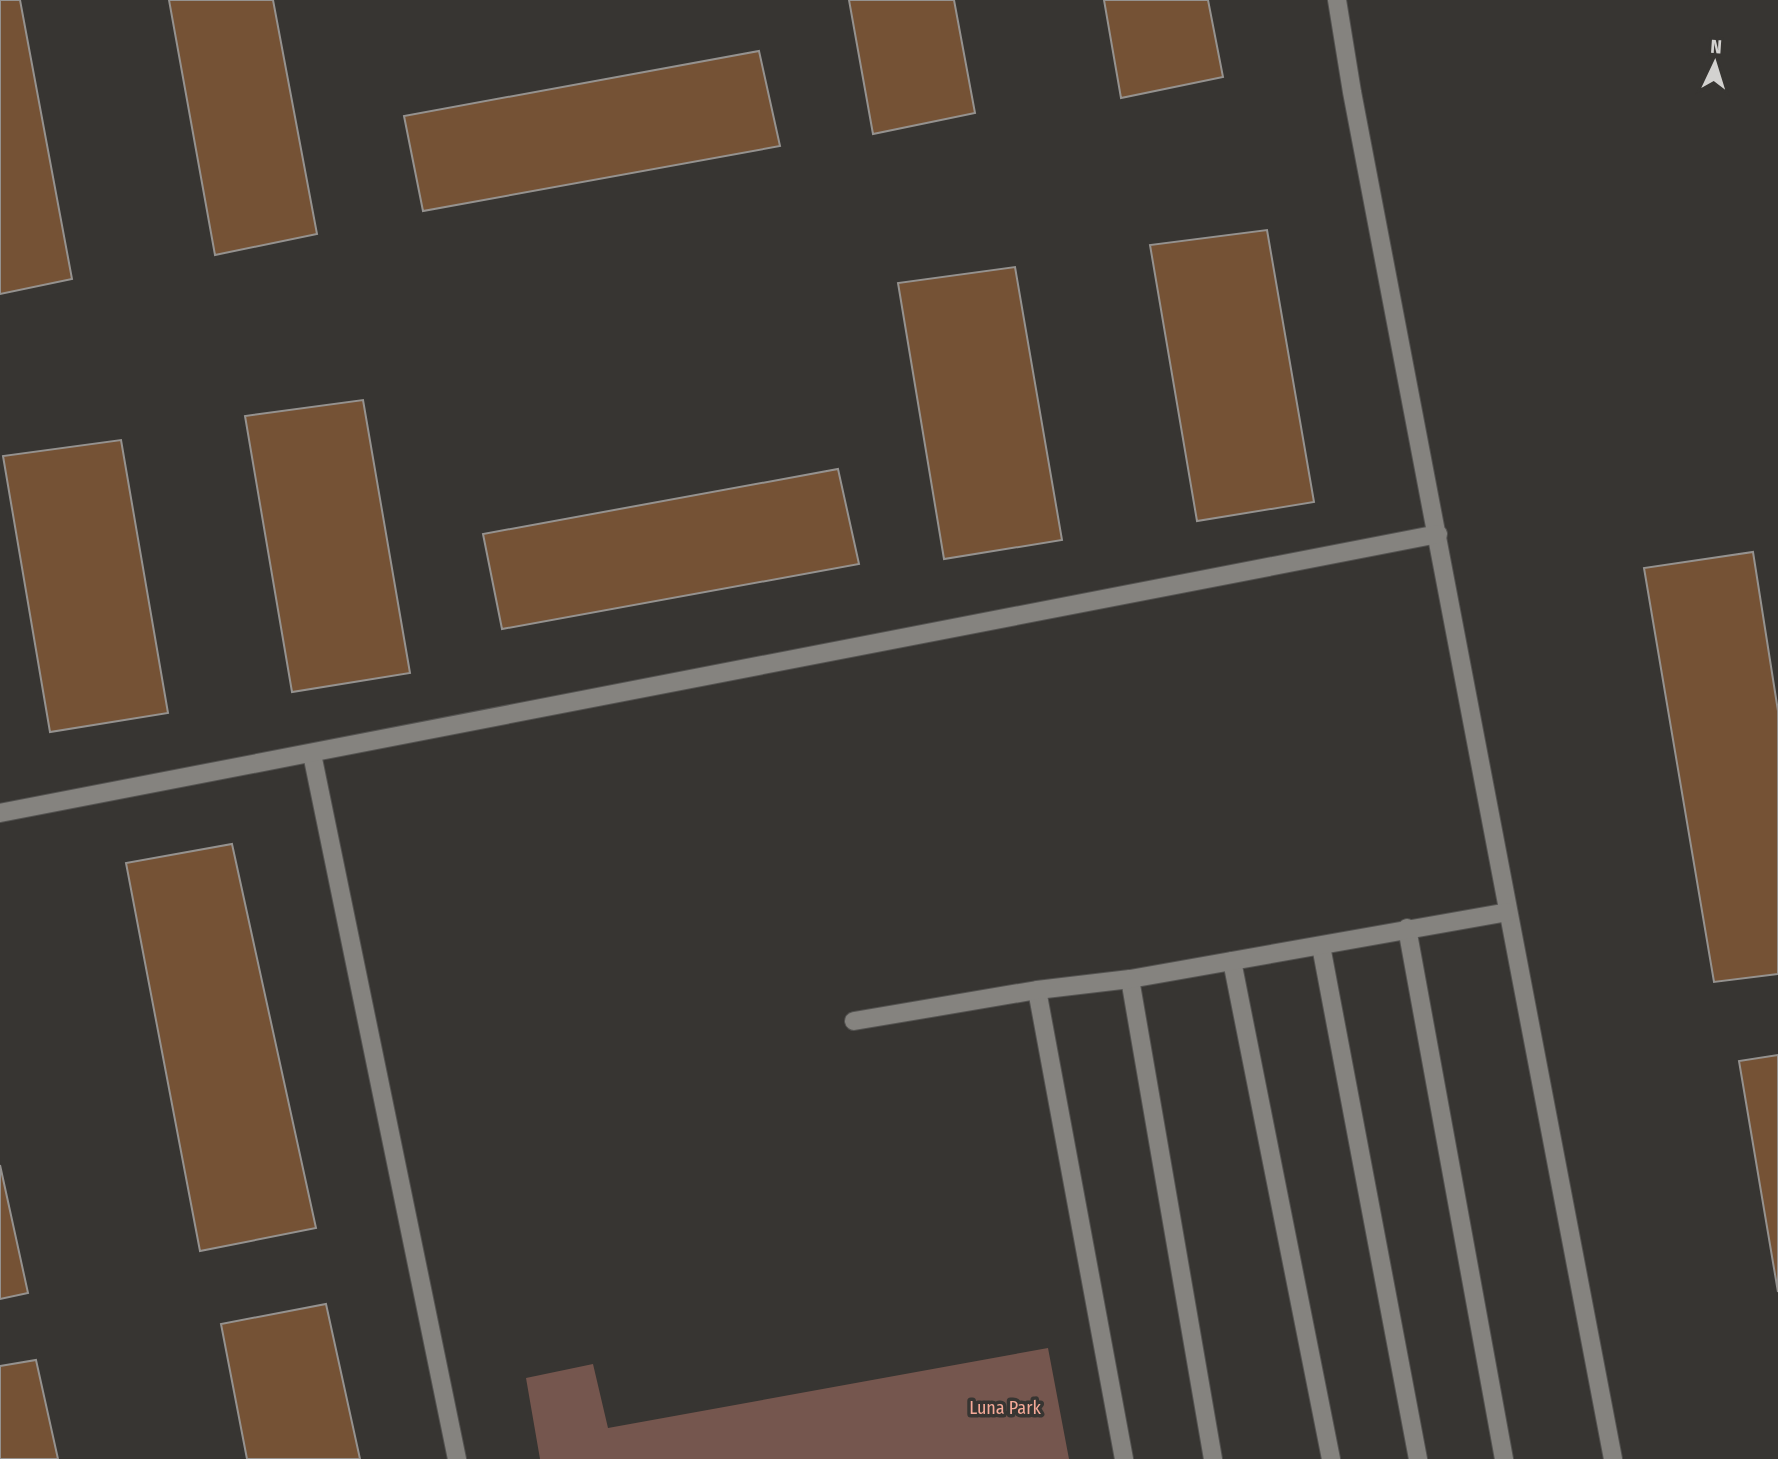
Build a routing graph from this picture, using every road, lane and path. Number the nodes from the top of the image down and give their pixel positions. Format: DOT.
graph roads {
  1 [pos="1337,0"];
  2 [pos="1438,534"];
  3 [pos="312,754"];
  4 [pos="0,813"];
  5 [pos="1508,912"];
  6 [pos="1407,929"];
  7 [pos="1321,946"];
  8 [pos="1232,961"];
  9 [pos="1130,979"];
  10 [pos="1037,990"];
  11 [pos="853,1021"];
  12 [pos="457,1459"];
  13 [pos="1124,1459"];
  14 [pos="1213,1459"];
  15 [pos="1331,1459"];
  16 [pos="1418,1459"];
  17 [pos="1504,1459"];
  18 [pos="1613,1459"];
  1 -- 2 [label="street"];
  2 -- 3 [label="street"];
  2 -- 5 [label="street"];
  3 -- 4 [label="street"];
  3 -- 12 [label="street"];
  5 -- 6 [label="street"];
  5 -- 18 [label="street"];
  6 -- 7 [label="street"];
  6 -- 17 [label="street"];
  7 -- 8 [label="street"];
  7 -- 16 [label="street"];
  8 -- 9 [label="street"];
  8 -- 15 [label="street"];
  9 -- 10 [label="street"];
  9 -- 14 [label="street"];
  10 -- 11 [label="street"];
  10 -- 13 [label="street"];
}
